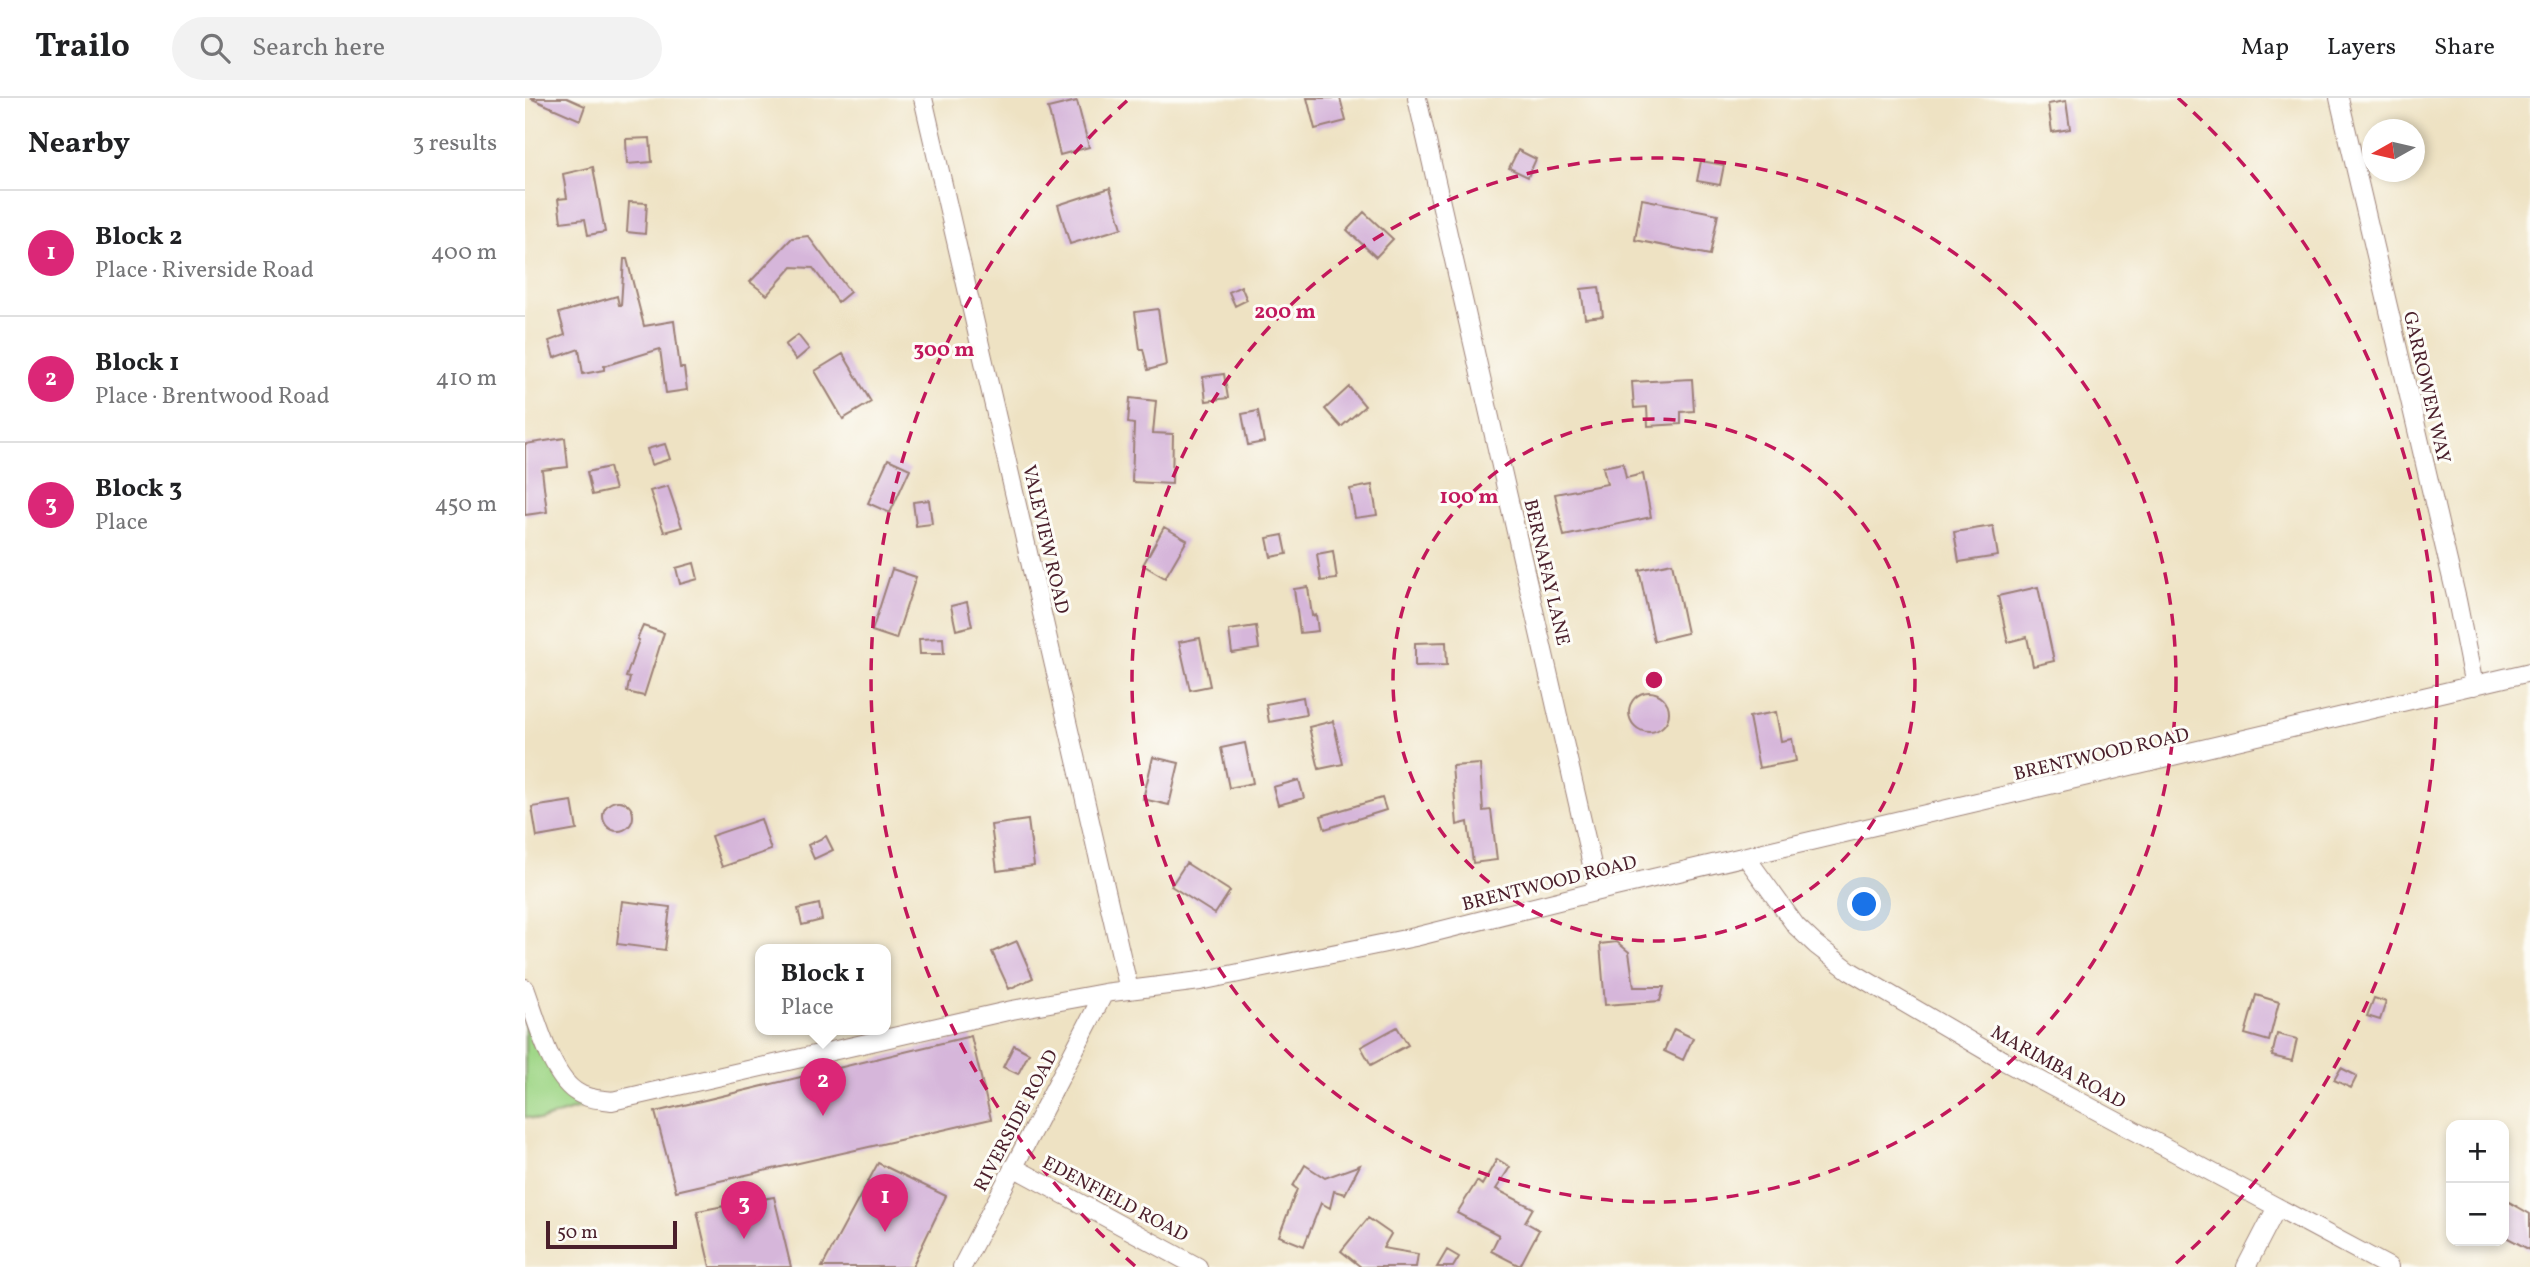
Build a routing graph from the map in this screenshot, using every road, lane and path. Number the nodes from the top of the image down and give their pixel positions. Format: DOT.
graph roads {
  1 [pos="923,98"];
  2 [pos="1417,98"];
  3 [pos="2339,98"];
  4 [pos="2530,672"];
  5 [pos="2474,686"];
  6 [pos="1746,857"];
  7 [pos="1598,891"];
  8 [pos="525,988"];
  9 [pos="1129,990"];
  10 [pos="1104,993"];
  11 [pos="1013,1167"];
  12 [pos="2277,1207"];
  13 [pos="962,1267"];
  14 [pos="1198,1267"];
  15 [pos="2246,1267"];
  16 [pos="2389,1267"];
  1 -- 9 [label="street, VALEVIEW ROAD"];
  2 -- 7 [label="street, BERNAFAY LANE"];
  3 -- 5 [label="street, GARROWEN WAY"];
  4 -- 5 [label="street, BRENTWOOD ROAD"];
  5 -- 6 [label="street, BRENTWOOD ROAD"];
  6 -- 7 [label="street, BRENTWOOD ROAD"];
  6 -- 12 [label="street, MARIMBA ROAD"];
  7 -- 9 [label="street, BRENTWOOD ROAD"];
  8 -- 10 [label="street, BRENTWOOD ROAD"];
  9 -- 10 [label="street, BRENTWOOD ROAD"];
  10 -- 11 [label="street, RIVERSIDE ROAD"];
  11 -- 13 [label="street, RIVERSIDE ROAD"];
  11 -- 14 [label="street, EDENFIELD ROAD"];
  12 -- 15 [label="street"];
  12 -- 16 [label="street, MARIMBA ROAD"];
}
